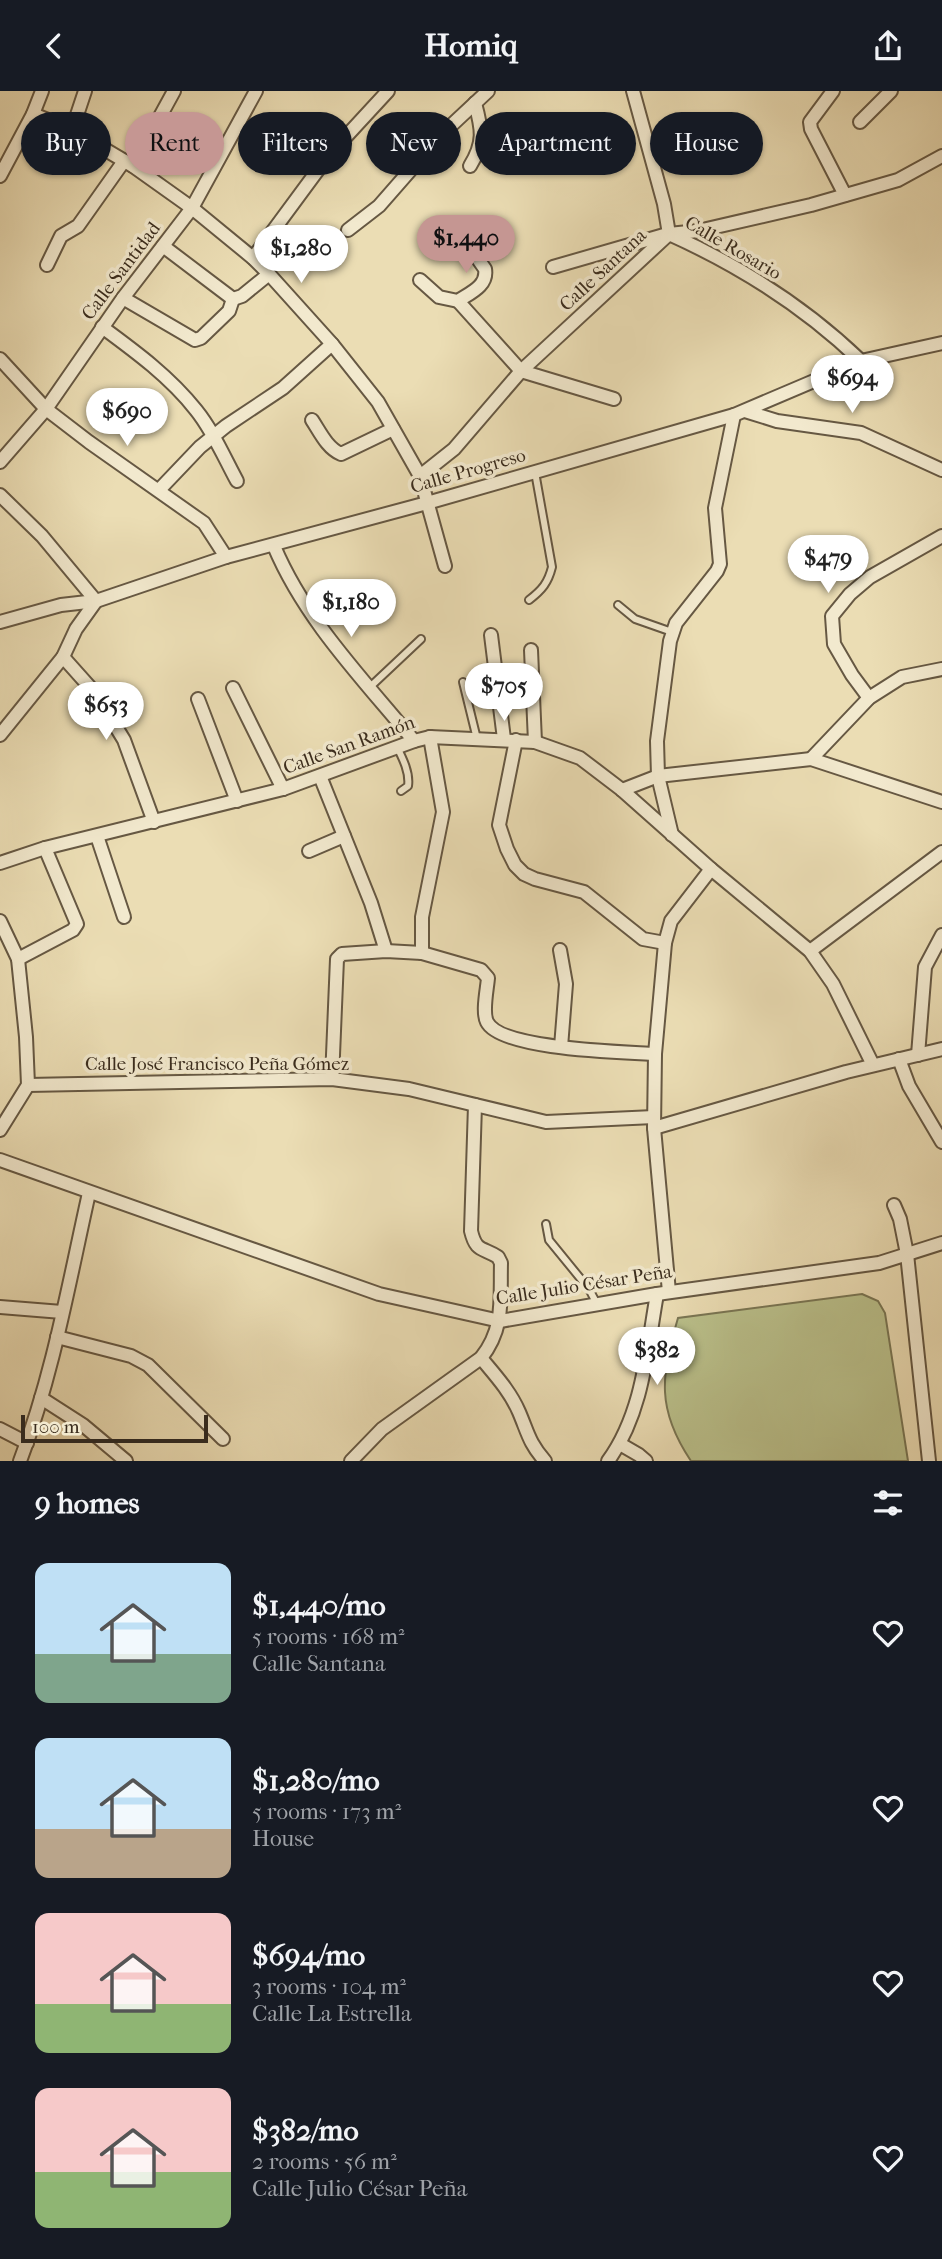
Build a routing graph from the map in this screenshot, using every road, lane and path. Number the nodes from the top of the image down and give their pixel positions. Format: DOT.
graph roads {
  1 [pos="42,91"];
  2 [pos="85,91"];
  3 [pos="174,91"];
  4 [pos="256,91"];
  5 [pos="388,91"];
  6 [pos="488,91"];
  7 [pos="633,91"];
  8 [pos="833,91"];
  9 [pos="891,91"];
  10 [pos="475,103"];
  11 [pos="34,112"];
  12 [pos="78,112"];
  13 [pos="161,112"];
  14 [pos="860,122"];
  15 [pos="21,137"];
  16 [pos="942,156"];
  17 [pos="470,166"];
  18 [pos="125,168"];
  19 [pos="146,175"];
  20 [pos="0,176"];
  21 [pos="845,195"];
  22 [pos="192,208"];
  23 [pos="348,230"];
  24 [pos="460,232"];
  25 [pos="669,234"];
  26 [pos="163,246"];
  27 [pos="253,258"];
  28 [pos="47,265"];
  29 [pos="553,267"];
  30 [pos="269,274"];
  31 [pos="420,280"];
  32 [pos="122,297"];
  33 [pos="233,299"];
  34 [pos="458,301"];
  35 [pos="102,327"];
  36 [pos="942,343"];
  37 [pos="332,344"];
  38 [pos="0,359"];
  39 [pos="861,361"];
  40 [pos="520,371"];
  41 [pos="614,399"];
  42 [pos="46,409"];
  43 [pos="739,413"];
  44 [pos="312,420"];
  45 [pos="393,429"];
  46 [pos="213,437"];
  47 [pos="0,462"];
  48 [pos="942,470"];
  49 [pos="535,472"];
  50 [pos="420,476"];
  51 [pos="237,481"];
  52 [pos="159,490"];
  53 [pos="0,495"];
  54 [pos="427,503"];
  55 [pos="942,536"];
  56 [pos="274,546"];
  57 [pos="226,557"];
  58 [pos="445,566"];
  59 [pos="529,600"];
  60 [pos="96,601"];
  61 [pos="618,605"];
  62 [pos="0,622"];
  63 [pos="672,632"];
  64 [pos="491,635"];
  65 [pos="421,639"];
  66 [pos="531,650"];
  67 [pos="63,657"];
  68 [pos="942,669"];
  69 [pos="463,682"];
  70 [pos="370,687"];
  71 [pos="233,688"];
  72 [pos="869,698"];
  73 [pos="198,699"];
  74 [pos="0,735"];
  75 [pos="430,737"];
  76 [pos="477,739"];
  77 [pos="510,740"];
  78 [pos="414,741"];
  79 [pos="535,742"];
  80 [pos="397,747"];
  81 [pos="811,759"];
  82 [pos="320,776"];
  83 [pos="658,776"];
  84 [pos="283,789"];
  85 [pos="622,790"];
  86 [pos="401,791"];
  87 [pos="237,801"];
  88 [pos="942,802"];
  89 [pos="154,822"];
  90 [pos="672,835"];
  91 [pos="97,836"];
  92 [pos="344,837"];
  93 [pos="45,848"];
  94 [pos="309,851"];
  95 [pos="942,852"];
  96 [pos="0,863"];
  97 [pos="711,869"];
  98 [pos="124,917"];
  99 [pos="0,921"];
  100 [pos="942,935"];
  101 [pos="665,943"];
  102 [pos="560,950"];
  103 [pos="386,951"];
  104 [pos="810,951"];
  105 [pos="422,953"];
  106 [pos="18,959"];
  107 [pos="561,1047"];
  108 [pos="942,1049"];
  109 [pos="655,1054"];
  110 [pos="918,1055"];
  111 [pos="899,1059"];
  112 [pos="873,1065"];
  113 [pos="332,1079"];
  114 [pos="28,1085"];
  115 [pos="475,1105"];
  116 [pos="654,1122"];
  117 [pos="0,1130"];
  118 [pos="942,1142"];
  119 [pos="0,1160"];
  120 [pos="89,1192"];
  121 [pos="894,1205"];
  122 [pos="546,1224"];
  123 [pos="942,1243"];
  124 [pos="907,1254"];
  125 [pos="663,1293"];
  126 [pos="597,1304"];
  127 [pos="0,1307"];
  128 [pos="62,1312"];
  129 [pos="500,1321"];
  130 [pos="57,1337"];
  131 [pos="481,1358"];
  132 [pos="41,1398"];
  133 [pos="0,1429"];
  134 [pos="223,1439"];
  135 [pos="27,1443"];
  136 [pos="620,1444"];
  137 [pos="20,1461"];
  138 [pos="126,1461"];
  139 [pos="351,1461"];
  140 [pos="545,1461"];
  141 [pos="608,1461"];
  142 [pos="646,1461"];
  143 [pos="929,1461"];
  1 -- 11 [label="street"];
  2 -- 12 [label="street"];
  3 -- 13 [label="street"];
  4 -- 22 [label="street, Calle Santidad"];
  5 -- 27 [label="street"];
  6 -- 10 [label="street"];
  7 -- 25 [label="street, Calle Rosario"];
  8 -- 21 [label="street"];
  9 -- 14 [label="street"];
  10 -- 17 [label="street"];
  10 -- 23 [label="street"];
  15 -- 20 [label="street"];
  16 -- 21 [label="street, Calle Santana"];
  18 -- 28 [label="street"];
  19 -- 22 [label="street"];
  21 -- 25 [label="street, Calle Santana"];
  22 -- 26 [label="street, Calle Santidad"];
  22 -- 27 [label="street"];
  24 -- 34 [label="street"];
  25 -- 29 [label="street"];
  25 -- 39 [label="street, Calle Rosario"];
  25 -- 40 [label="street, Calle Santana"];
  26 -- 32 [label="street, Calle Santidad"];
  26 -- 33 [label="street"];
  27 -- 30 [label="street"];
  30 -- 33 [label="street"];
  30 -- 37 [label="street"];
  31 -- 34 [label="street"];
  32 -- 33 [label="street"];
  32 -- 35 [label="street, Calle Santidad"];
  34 -- 40 [label="street"];
  35 -- 42 [label="street, Calle Santidad"];
  35 -- 46 [label="street"];
  36 -- 39 [label="street, Calle Progreso"];
  37 -- 45 [label="street"];
  37 -- 46 [label="street"];
  38 -- 42 [label="street"];
  39 -- 43 [label="street, Calle Progreso"];
  40 -- 41 [label="street"];
  40 -- 50 [label="street, Calle Santana"];
  42 -- 47 [label="street, Calle Santidad"];
  42 -- 52 [label="street"];
  43 -- 48 [label="street"];
  43 -- 49 [label="street, Calle Progreso"];
  43 -- 63 [label="street"];
  44 -- 45 [label="street"];
  45 -- 50 [label="street"];
  46 -- 51 [label="street"];
  46 -- 52 [label="street"];
  49 -- 54 [label="street, Calle Progreso"];
  49 -- 59 [label="lane"];
  50 -- 54 [label="street"];
  52 -- 57 [label="street"];
  53 -- 60 [label="street"];
  54 -- 56 [label="street, Calle Progreso"];
  54 -- 58 [label="street"];
  55 -- 72 [label="street"];
  56 -- 57 [label="street, Calle Progreso"];
  56 -- 70 [label="street"];
  57 -- 60 [label="street, Calle Progreso"];
  60 -- 62 [label="street, Calle Progreso"];
  60 -- 67 [label="street"];
  61 -- 63 [label="lane"];
  63 -- 83 [label="street"];
  64 -- 77 [label="street"];
  65 -- 70 [label="lane"];
  66 -- 79 [label="street"];
  67 -- 74 [label="street"];
  67 -- 89 [label="street"];
  68 -- 72 [label="street"];
  69 -- 76 [label="lane"];
  70 -- 78 [label="street"];
  71 -- 84 [label="street"];
  72 -- 81 [label="street"];
  73 -- 87 [label="street"];
  75 -- 76 [label="street, Calle San Ramón"];
  75 -- 78 [label="street, Calle San Ramón"];
  75 -- 105 [label="street"];
  76 -- 77 [label="street, Calle San Ramón"];
  77 -- 79 [label="street, Calle San Ramón"];
  77 -- 101 [label="street"];
  78 -- 80 [label="street, Calle San Ramón"];
  79 -- 85 [label="street, Calle San Ramón"];
  80 -- 82 [label="street, Calle San Ramón"];
  80 -- 86 [label="lane"];
  81 -- 83 [label="street"];
  81 -- 88 [label="street"];
  82 -- 84 [label="street, Calle San Ramón"];
  82 -- 92 [label="street"];
  83 -- 85 [label="street"];
  83 -- 90 [label="street"];
  84 -- 87 [label="street, Calle San Ramón"];
  85 -- 90 [label="street, Calle San Ramón"];
  87 -- 89 [label="street, Calle San Ramón"];
  89 -- 91 [label="street, Calle San Ramón"];
  90 -- 97 [label="street, Calle San Ramón"];
  91 -- 93 [label="street, Calle San Ramón"];
  91 -- 98 [label="street"];
  92 -- 94 [label="street"];
  92 -- 103 [label="street"];
  93 -- 96 [label="street, Calle San Ramón"];
  93 -- 106 [label="street"];
  95 -- 104 [label="street"];
  97 -- 101 [label="street"];
  97 -- 104 [label="street, Calle San Ramón"];
  99 -- 106 [label="street"];
  100 -- 110 [label="street"];
  101 -- 109 [label="street"];
  102 -- 107 [label="street"];
  103 -- 105 [label="street"];
  103 -- 113 [label="street"];
  104 -- 112 [label="street, Calle San Ramón"];
  105 -- 107 [label="street"];
  106 -- 114 [label="street"];
  107 -- 109 [label="street"];
  108 -- 110 [label="street, Calle José Francisco Peña Gómez"];
  109 -- 116 [label="street"];
  110 -- 111 [label="street, Calle José Francisco Peña Gómez"];
  111 -- 112 [label="street, Calle José Francisco Peña Gómez"];
  111 -- 118 [label="street"];
  112 -- 116 [label="street, Calle José Francisco Peña Gómez"];
  113 -- 114 [label="street, Calle José Francisco Peña Gómez"];
  113 -- 115 [label="street, Calle José Francisco Peña Gómez"];
  114 -- 117 [label="street"];
  115 -- 116 [label="street, Calle José Francisco Peña Gómez"];
  115 -- 129 [label="street"];
  116 -- 125 [label="street"];
  119 -- 120 [label="street, Calle Julio César Peña"];
  120 -- 128 [label="street"];
  120 -- 129 [label="street, Calle Julio César Peña"];
  121 -- 124 [label="street"];
  122 -- 126 [label="lane"];
  123 -- 124 [label="street, Calle Julio César Peña"];
  124 -- 125 [label="street, Calle Julio César Peña"];
  124 -- 143 [label="street"];
  125 -- 126 [label="street, Calle Julio César Peña"];
  125 -- 136 [label="street"];
  126 -- 129 [label="street, Calle Julio César Peña"];
  127 -- 128 [label="street"];
  128 -- 130 [label="street"];
  129 -- 131 [label="street"];
  130 -- 132 [label="street"];
  130 -- 134 [label="street"];
  131 -- 139 [label="street"];
  131 -- 140 [label="street"];
  132 -- 135 [label="street"];
  132 -- 138 [label="street"];
  133 -- 135 [label="street"];
  135 -- 137 [label="street"];
  136 -- 141 [label="street"];
  136 -- 142 [label="street"];
}
